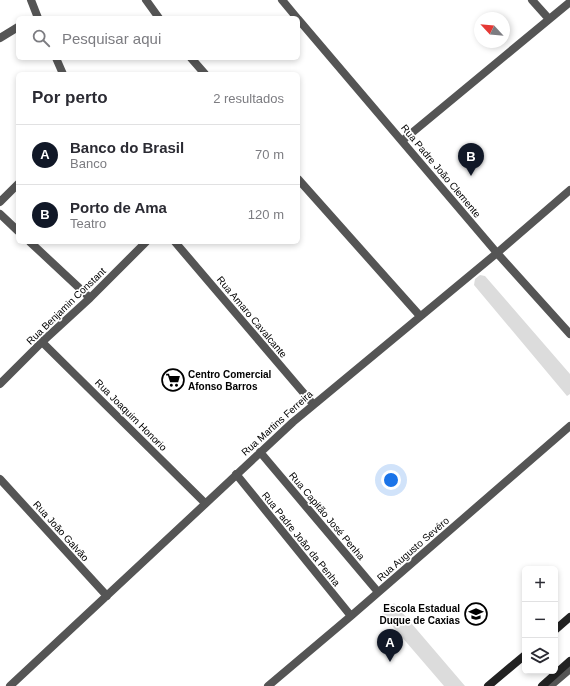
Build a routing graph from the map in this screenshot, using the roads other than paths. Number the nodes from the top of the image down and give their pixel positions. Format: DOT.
graph roads {
  1 [pos="31,0"];
  2 [pos="146,0"];
  3 [pos="282,0"];
  4 [pos="532,0"];
  5 [pos="570,2"];
  6 [pos="36,16"];
  7 [pos="158,16"];
  8 [pos="296,16"];
  9 [pos="549,19"];
  10 [pos="300,20"];
  11 [pos="16,28"];
  12 [pos="0,38"];
  13 [pos="57,60"];
  14 [pos="193,60"];
  15 [pos="62,72"];
  16 [pos="203,72"];
  17 [pos="402,141"];
  18 [pos="300,181"];
  19 [pos="16,186"];
  20 [pos="570,190"];
  21 [pos="0,202"];
  22 [pos="0,214"];
  23 [pos="16,229"];
  24 [pos="32,244"];
  25 [pos="144,244"];
  26 [pos="177,244"];
  27 [pos="497,253"];
  28 [pos="90,298"];
  29 [pos="420,316"];
  30 [pos="570,334"];
  31 [pos="42,342"];
  32 [pos="0,384"];
  33 [pos="313,404"];
  34 [pos="570,426"];
  35 [pos="260,452"];
  36 [pos="236,474"];
  37 [pos="0,479"];
  38 [pos="205,503"];
  39 [pos="378,592"];
  40 [pos="107,596"];
  41 [pos="351,616"];
  42 [pos="570,617"];
  43 [pos="558,627"];
  44 [pos="522,658"];
  45 [pos="570,661"];
  46 [pos="570,669"];
  47 [pos="10,686"];
  48 [pos="268,686"];
  49 [pos="488,686"];
  50 [pos="542,686"];
  51 [pos="550,686"];
  1 -- 6 [label="street"];
  2 -- 7 [label="street"];
  3 -- 8 [label="street, Rua Padre João Clemente"];
  4 -- 9 [label="street"];
  5 -- 9 [label="street"];
  9 -- 17 [label="street"];
  10 -- 17 [label="street, Rua Padre João Clemente"];
  11 -- 12 [label="street"];
  13 -- 15 [label="street"];
  14 -- 16 [label="street"];
  17 -- 27 [label="street, Rua Padre João Clemente"];
  18 -- 29 [label="street"];
  19 -- 21 [label="street"];
  20 -- 27 [label="street, Rua Martins Ferreira"];
  22 -- 23 [label="street"];
  24 -- 28 [label="street"];
  25 -- 28 [label="street, Rua Benjamin Constant"];
  26 -- 33 [label="street, Rua Amaro Cavalcante"];
  27 -- 29 [label="street, Rua Martins Ferreira"];
  27 -- 30 [label="street, Rua Padre João Clemente"];
  28 -- 31 [label="street, Rua Benjamin Constant"];
  29 -- 33 [label="street, Rua Martins Ferreira"];
  31 -- 32 [label="street, Rua Benjamin Constant"];
  31 -- 38 [label="street, Rua Joaquim Honorio"];
  33 -- 35 [label="street, Rua Martins Ferreira"];
  34 -- 39 [label="street, Rua Augusto Sevéro"];
  35 -- 36 [label="street, Rua Martins Ferreira"];
  35 -- 39 [label="street, Rua Capitão José Penha"];
  36 -- 38 [label="street, Rua Martins Ferreira"];
  36 -- 41 [label="street, Rua Padre João da Penha"];
  37 -- 40 [label="street, Rua João Galvão"];
  38 -- 40 [label="street, Rua Martins Ferreira"];
  39 -- 41 [label="street, Rua Augusto Sevéro"];
  40 -- 47 [label="street, Rua Martins Ferreira"];
  41 -- 48 [label="street, Rua Augusto Sevéro"];
  42 -- 43 [label="street"];
  44 -- 49 [label="street"];
  45 -- 50 [label="street"];
  46 -- 51 [label="street"];
}
